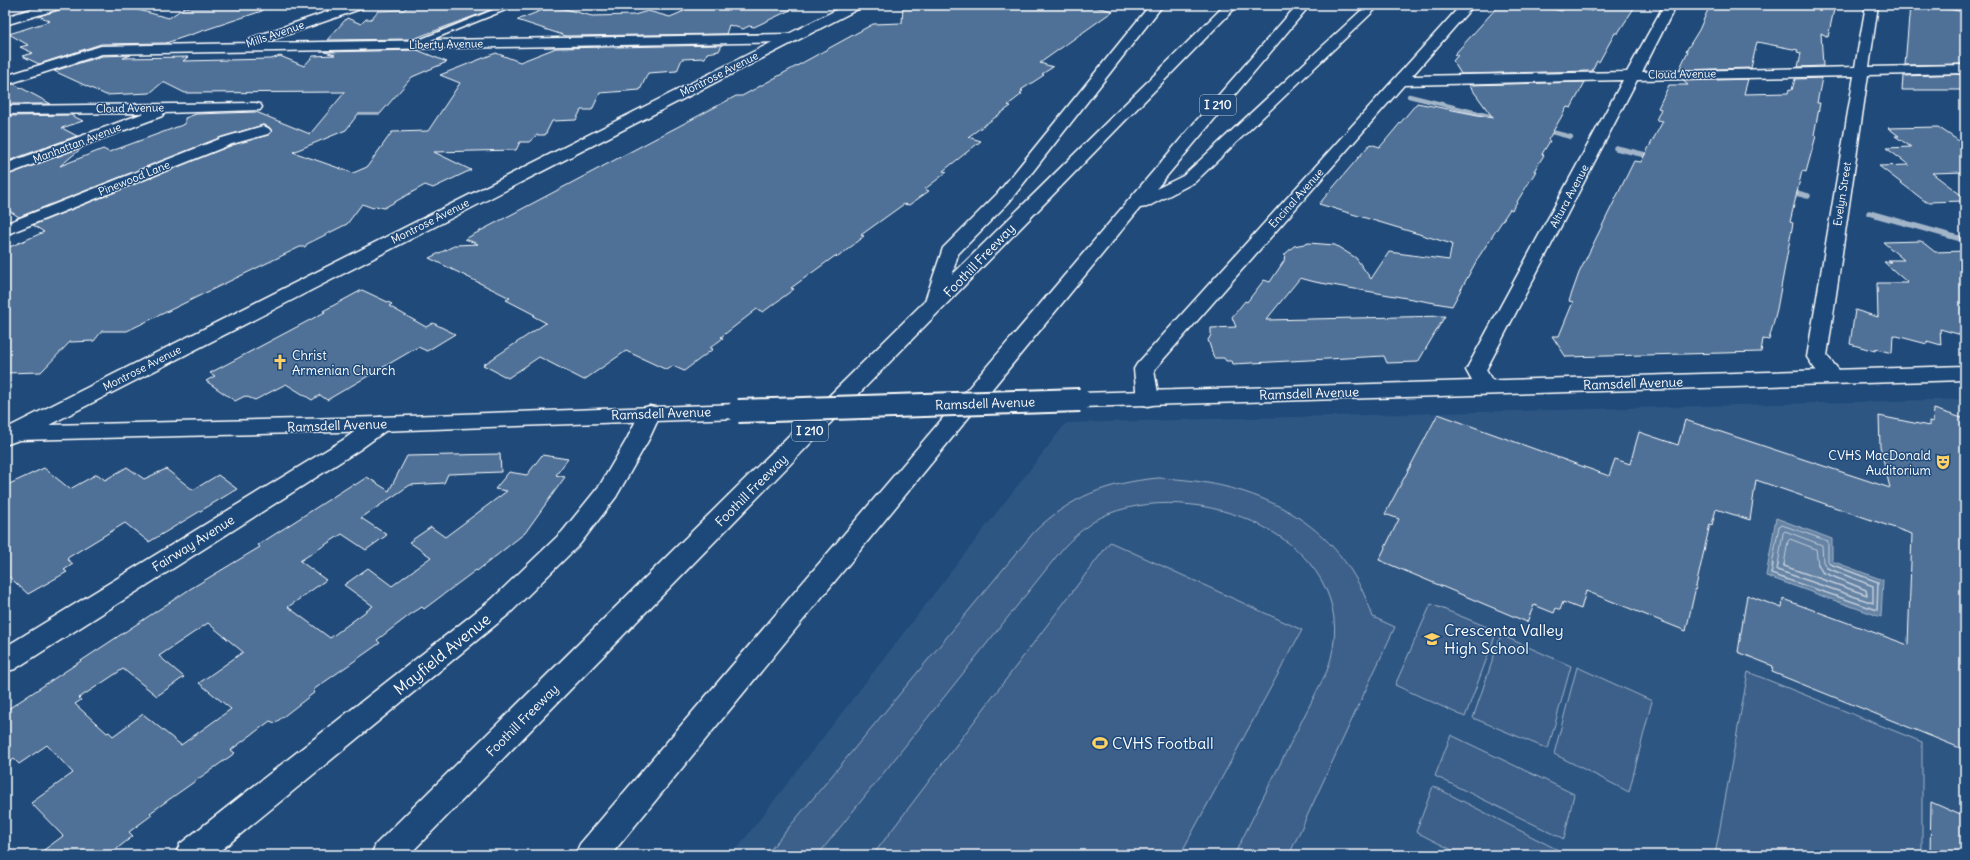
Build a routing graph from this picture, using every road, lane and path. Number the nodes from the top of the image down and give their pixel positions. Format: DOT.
graph roads {
  1 [pos="58,5"];
  2 [pos="359,5"];
  3 [pos="856,5"];
  4 [pos="1157,5"];
  5 [pos="1232,5"];
  6 [pos="1304,5"];
  7 [pos="1374,5"];
  8 [pos="1468,5"];
  9 [pos="1670,5"];
  10 [pos="1872,5"];
  11 [pos="506,8"];
  12 [pos="5,21"];
  13 [pos="791,38"];
  14 [pos="412,44"];
  15 [pos="237,47"];
  16 [pos="1965,69"];
  17 [pos="1862,71"];
  18 [pos="1632,75"];
  19 [pos="5,81"];
  20 [pos="1400,81"];
  21 [pos="254,107"];
  22 [pos="172,108"];
  23 [pos="5,110"];
  24 [pos="264,131"];
  25 [pos="5,170"];
  26 [pos="1134,206"];
  27 [pos="5,230"];
  28 [pos="933,307"];
  29 [pos="1965,373"];
  30 [pos="1834,376"];
  31 [pos="1485,387"];
  32 [pos="1148,399"];
  33 [pos="650,413"];
  34 [pos="380,424"];
  35 [pos="8,435"];
  36 [pos="5,660"];
  37 [pos="191,855"];
  38 [pos="387,855"];
  39 [pos="591,855"];
  1 -- 12 [label="main road"];
  2 -- 15 [label="main road, Mills Avenue"];
  3 -- 13 [label="main road, Montrose Avenue"];
  4 -- 28 [label="main road"];
  5 -- 28 [label="main road, Foothill Freeway / I 210"];
  6 -- 26 [label="main road, I 210"];
  7 -- 26 [label="main road"];
  8 -- 20 [label="main road, Encinal Avenue"];
  9 -- 18 [label="main road, Altura Avenue"];
  10 -- 17 [label="main road, Evelyn Street"];
  11 -- 14 [label="lane"];
  13 -- 14 [label="main road, Liberty Avenue"];
  13 -- 35 [label="main road, Montrose Avenue"];
  14 -- 15 [label="main road, Liberty Avenue"];
  15 -- 19 [label="main road, Liberty Avenue"];
  16 -- 17 [label="main road, Cloud Avenue"];
  17 -- 18 [label="main road, Cloud Avenue"];
  17 -- 30 [label="main road, Evelyn Street"];
  18 -- 20 [label="main road, Cloud Avenue"];
  18 -- 31 [label="main road, Altura Avenue"];
  20 -- 32 [label="main road, Encinal Avenue"];
  21 -- 22 [label="main road, Cloud Avenue"];
  22 -- 23 [label="main road, Cloud Avenue"];
  22 -- 25 [label="main road, Manhattan Avenue"];
  24 -- 27 [label="main road, Pinewood Lane"];
  26 -- 39 [label="main road, I 210"];
  28 -- 38 [label="main road, Foothill Freeway / I 210"];
  29 -- 30 [label="main road, Ramsdell Avenue"];
  30 -- 31 [label="main road, Ramsdell Avenue"];
  31 -- 32 [label="main road, Ramsdell Avenue"];
  32 -- 33 [label="main road, Ramsdell Avenue, bridge"];
  33 -- 34 [label="main road, Ramsdell Avenue"];
  33 -- 37 [label="main road, Mayfield Avenue"];
  34 -- 35 [label="main road, Ramsdell Avenue"];
  34 -- 36 [label="main road, Fairway Avenue"];
}
